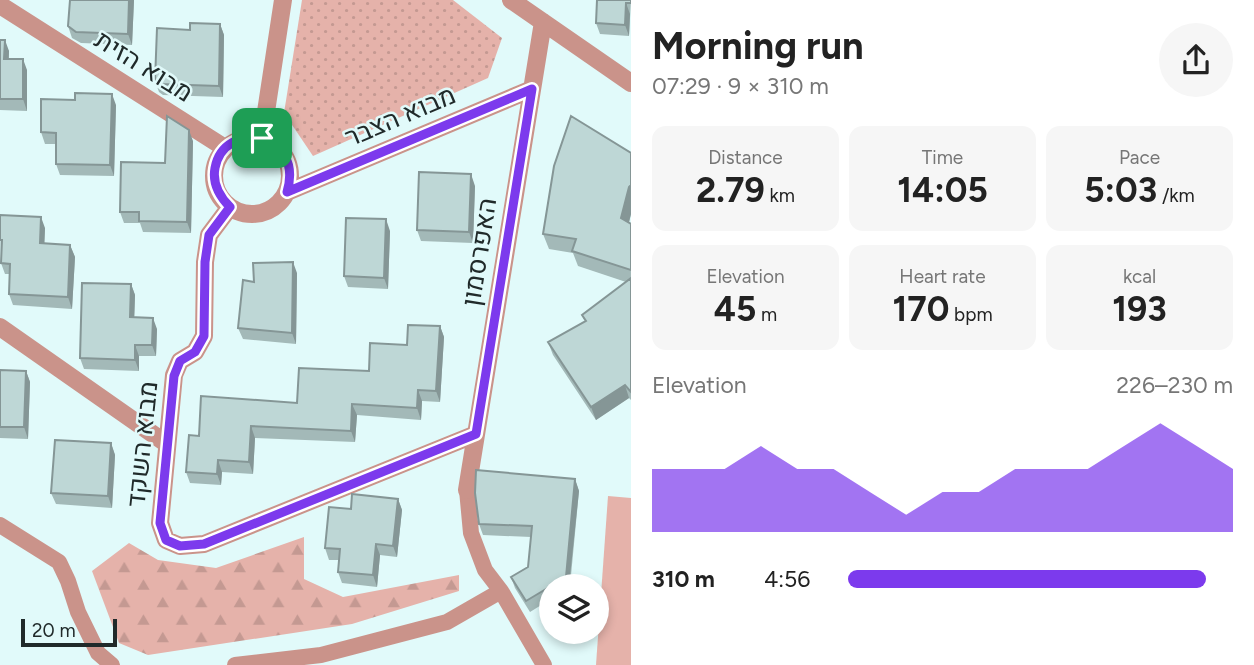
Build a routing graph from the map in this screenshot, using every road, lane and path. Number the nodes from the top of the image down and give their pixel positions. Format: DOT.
graph roads {
  1 [pos="283,0"];
  2 [pos="511,0"];
  3 [pos="0,5"];
  4 [pos="543,22"];
  5 [pos="631,83"];
  6 [pos="532,89"];
  7 [pos="262,138"];
  8 [pos="225,148"];
  9 [pos="287,192"];
  10 [pos="230,207"];
  11 [pos="0,327"];
  12 [pos="476,434"];
  13 [pos="167,444"];
  14 [pos="467,490"];
  15 [pos="0,525"];
  16 [pos="501,591"];
  17 [pos="112,665"];
  18 [pos="235,665"];
  19 [pos="544,665"];
  1 -- 7 [label="street"];
  2 -- 4 [label="street"];
  3 -- 8 [label="street, מבוא הזית"];
  4 -- 5 [label="street"];
  4 -- 6 [label="street, האפרסמון"];
  6 -- 9 [label="street, מבוא הצבר"];
  6 -- 12 [label="street, האפרסמון"];
  7 -- 8 [label="street"];
  7 -- 9 [label="street"];
  8 -- 10 [label="street"];
  9 -- 10 [label="street"];
  10 -- 13 [label="street, מבוא השקד"];
  11 -- 13 [label="street"];
  12 -- 13 [label="street, מבוא השקד"];
  12 -- 14 [label="street, האפרסמון"];
  14 -- 16 [label="lane"];
  15 -- 17 [label="lane"];
  16 -- 18 [label="lane"];
  16 -- 19 [label="lane"];
}
